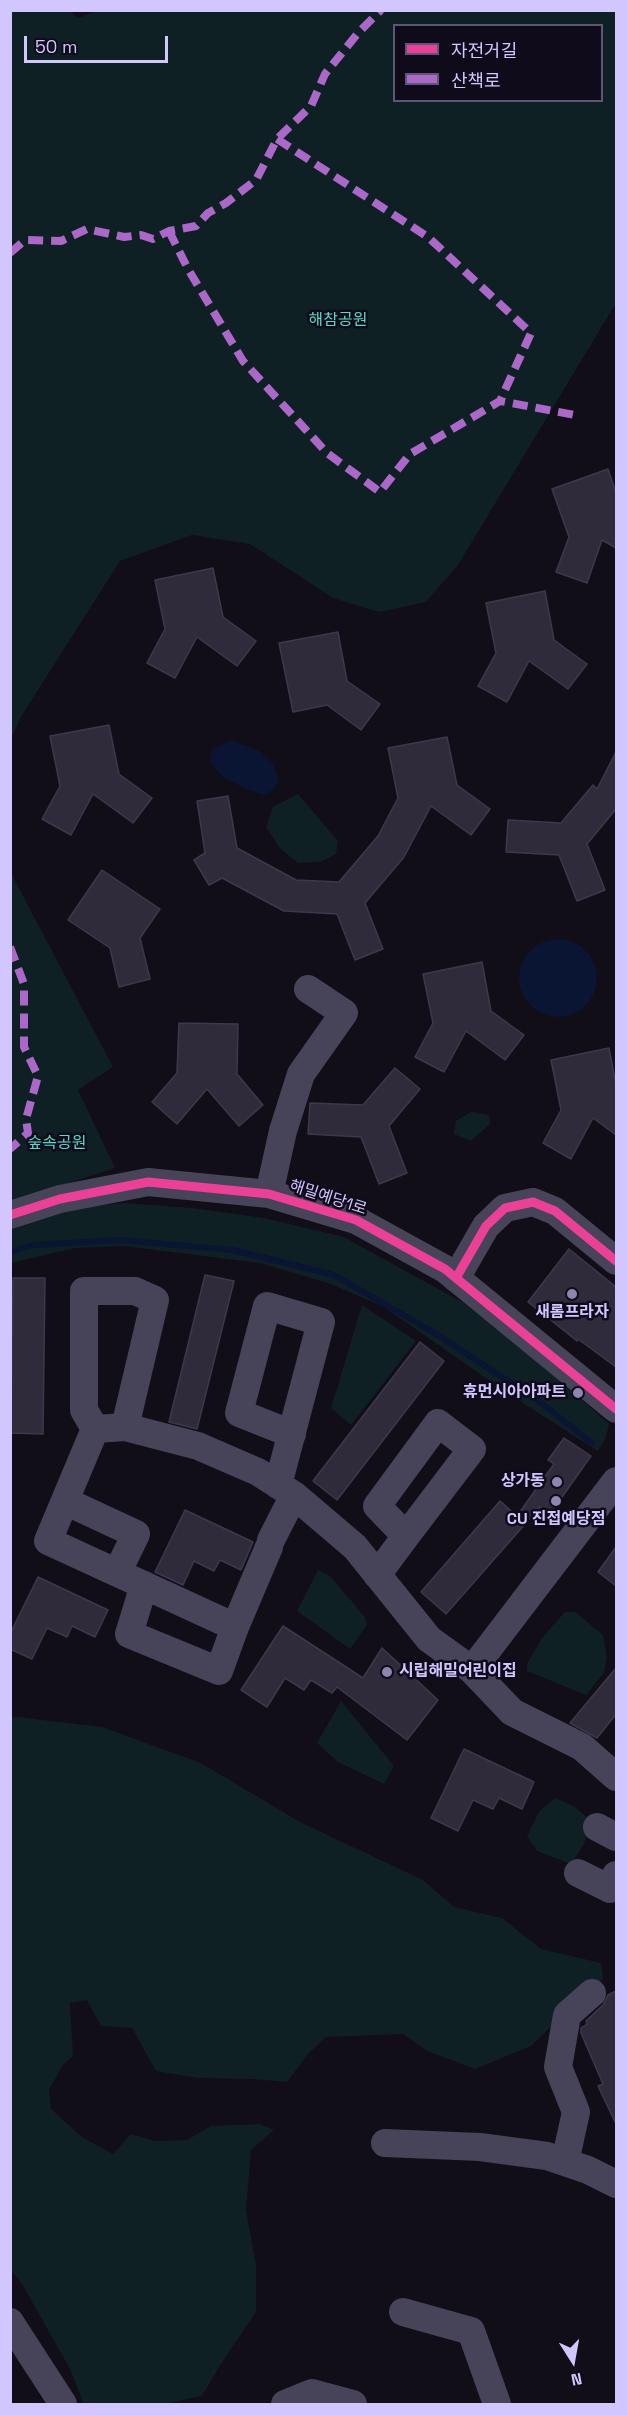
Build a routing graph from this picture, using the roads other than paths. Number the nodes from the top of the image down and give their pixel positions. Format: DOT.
graph roads {
  1 [pos="308,989"];
  2 [pos="269,1194"];
  3 [pos="10,1215"];
  4 [pos="616,1261"];
  5 [pos="456,1278"];
  6 [pos="616,1409"];
  7 [pos="125,1427"];
  8 [pos="95,1429"];
  9 [pos="292,1434"];
  10 [pos="616,1481"];
  11 [pos="286,1490"];
  12 [pos="65,1502"];
  13 [pos="406,1536"];
  14 [pos="117,1573"];
  15 [pos="377,1575"];
  16 [pos="144,1585"];
  17 [pos="235,1627"];
  18 [pos="472,1670"];
  19 [pos="616,1777"];
  20 [pos="578,1873"];
  21 [pos="616,1875"];
  22 [pos="592,1993"];
  23 [pos="385,2143"];
  24 [pos="565,2162"];
  25 [pos="616,2184"];
  26 [pos="403,2312"];
  27 [pos="10,2322"];
  28 [pos="63,2404"];
  29 [pos="285,2404"];
  30 [pos="352,2404"];
  31 [pos="497,2404"];
  1 -- 2 [label="street"];
  2 -- 3 [label="street, 해밀예당1로"];
  2 -- 5 [label="street, 해밀예당1로"];
  4 -- 5 [label="street"];
  5 -- 6 [label="street, 해밀예당1로"];
  7 -- 8 [label="street"];
  7 -- 8 [label="street"];
  7 -- 11 [label="street"];
  8 -- 12 [label="street"];
  9 -- 11 [label="street"];
  10 -- 18 [label="street"];
  11 -- 15 [label="street"];
  11 -- 17 [label="street"];
  12 -- 14 [label="street"];
  12 -- 14 [label="street"];
  13 -- 15 [label="street"];
  14 -- 16 [label="street"];
  15 -- 18 [label="street"];
  16 -- 17 [label="street"];
  16 -- 17 [label="street"];
  18 -- 19 [label="street"];
  20 -- 21 [label="street"];
  22 -- 24 [label="street"];
  23 -- 24 [label="street"];
  24 -- 25 [label="street"];
  26 -- 31 [label="street"];
  27 -- 28 [label="street"];
  29 -- 30 [label="street"];
}
